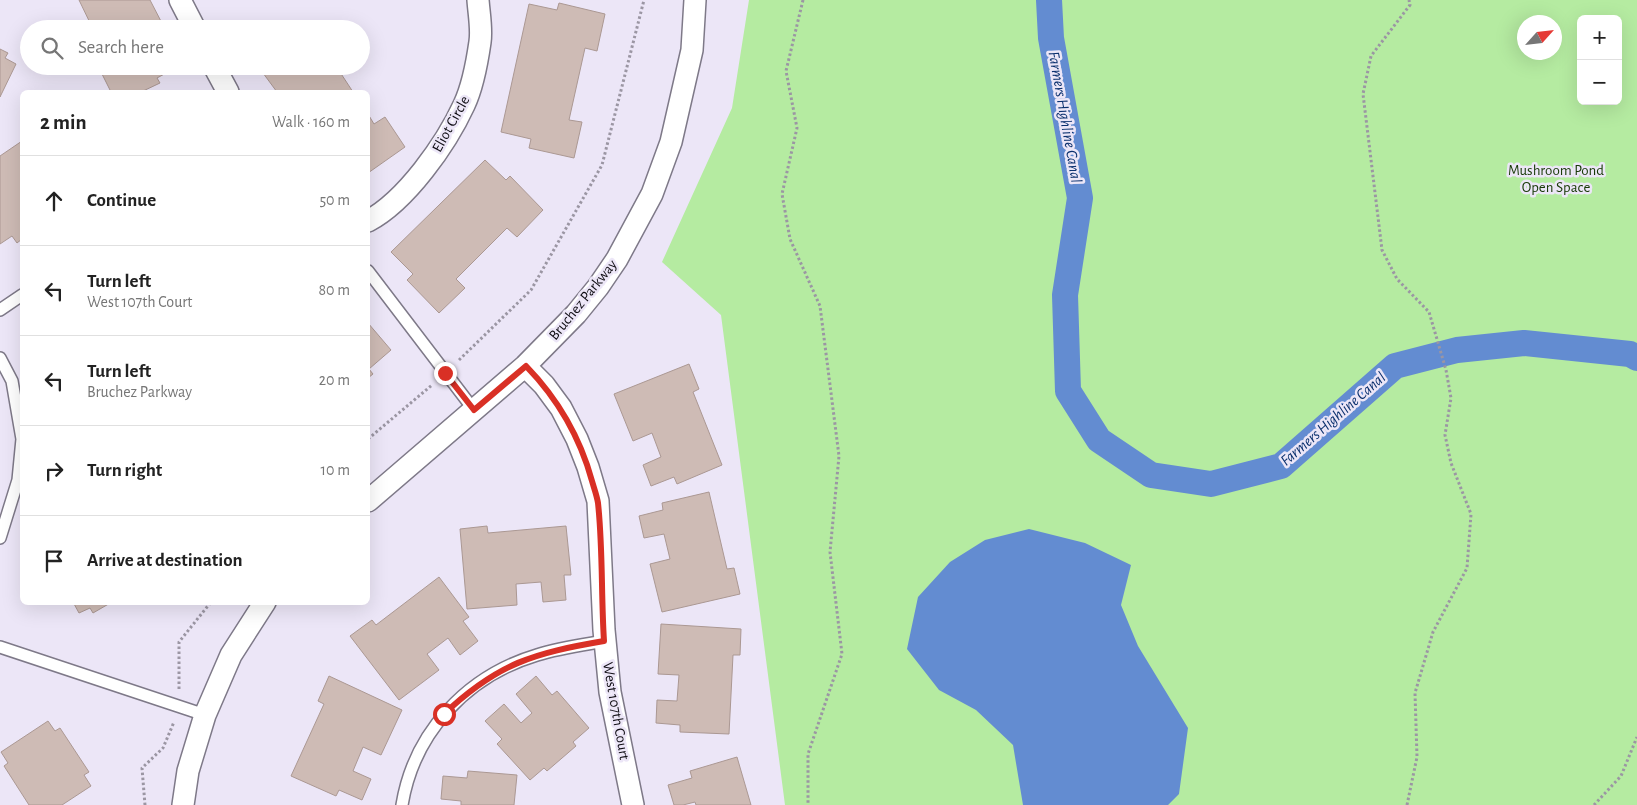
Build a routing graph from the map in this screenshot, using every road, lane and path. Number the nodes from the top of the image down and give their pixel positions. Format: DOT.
graph roads {
  1 [pos="180,0"];
  2 [pos="478,0"];
  3 [pos="644,0"];
  4 [pos="696,0"];
  5 [pos="803,0"];
  6 [pos="1409,0"];
  7 [pos="190,20"];
  8 [pos="219,75"];
  9 [pos="227,90"];
  10 [pos="370,220"];
  11 [pos="370,274"];
  12 [pos="20,296"];
  13 [pos="0,310"];
  14 [pos="0,358"];
  15 [pos="526,366"];
  16 [pos="445,373"];
  17 [pos="474,410"];
  18 [pos="20,427"];
  19 [pos="370,437"];
  20 [pos="20,460"];
  21 [pos="370,500"];
  22 [pos="0,538"];
  23 [pos="263,605"];
  24 [pos="604,641"];
  25 [pos="0,647"];
  26 [pos="205,715"];
  27 [pos="1637,737"];
  28 [pos="184,805"];
  29 [pos="402,805"];
  30 [pos="633,805"];
  31 [pos="808,805"];
  32 [pos="1407,805"];
  33 [pos="1594,805"];
  1 -- 7 [label="street"];
  2 -- 10 [label="street, Eliot Circle"];
  3 -- 16 [label="path"];
  4 -- 15 [label="street, Bruchez Parkway"];
  5 -- 31 [label="path"];
  6 -- 32 [label="path"];
  8 -- 9 [label="street"];
  11 -- 16 [label="lane"];
  12 -- 13 [label="lane"];
  14 -- 18 [label="lane"];
  15 -- 17 [label="street, Bruchez Parkway"];
  15 -- 24 [label="street, West 107th Court"];
  16 -- 17 [label="lane"];
  16 -- 19 [label="path"];
  17 -- 21 [label="street, Bruchez Parkway"];
  20 -- 22 [label="lane"];
  23 -- 26 [label="street"];
  24 -- 29 [label="lane"];
  24 -- 30 [label="street, West 107th Court"];
  25 -- 26 [label="lane"];
  26 -- 28 [label="street"];
  27 -- 33 [label="path"];
}
